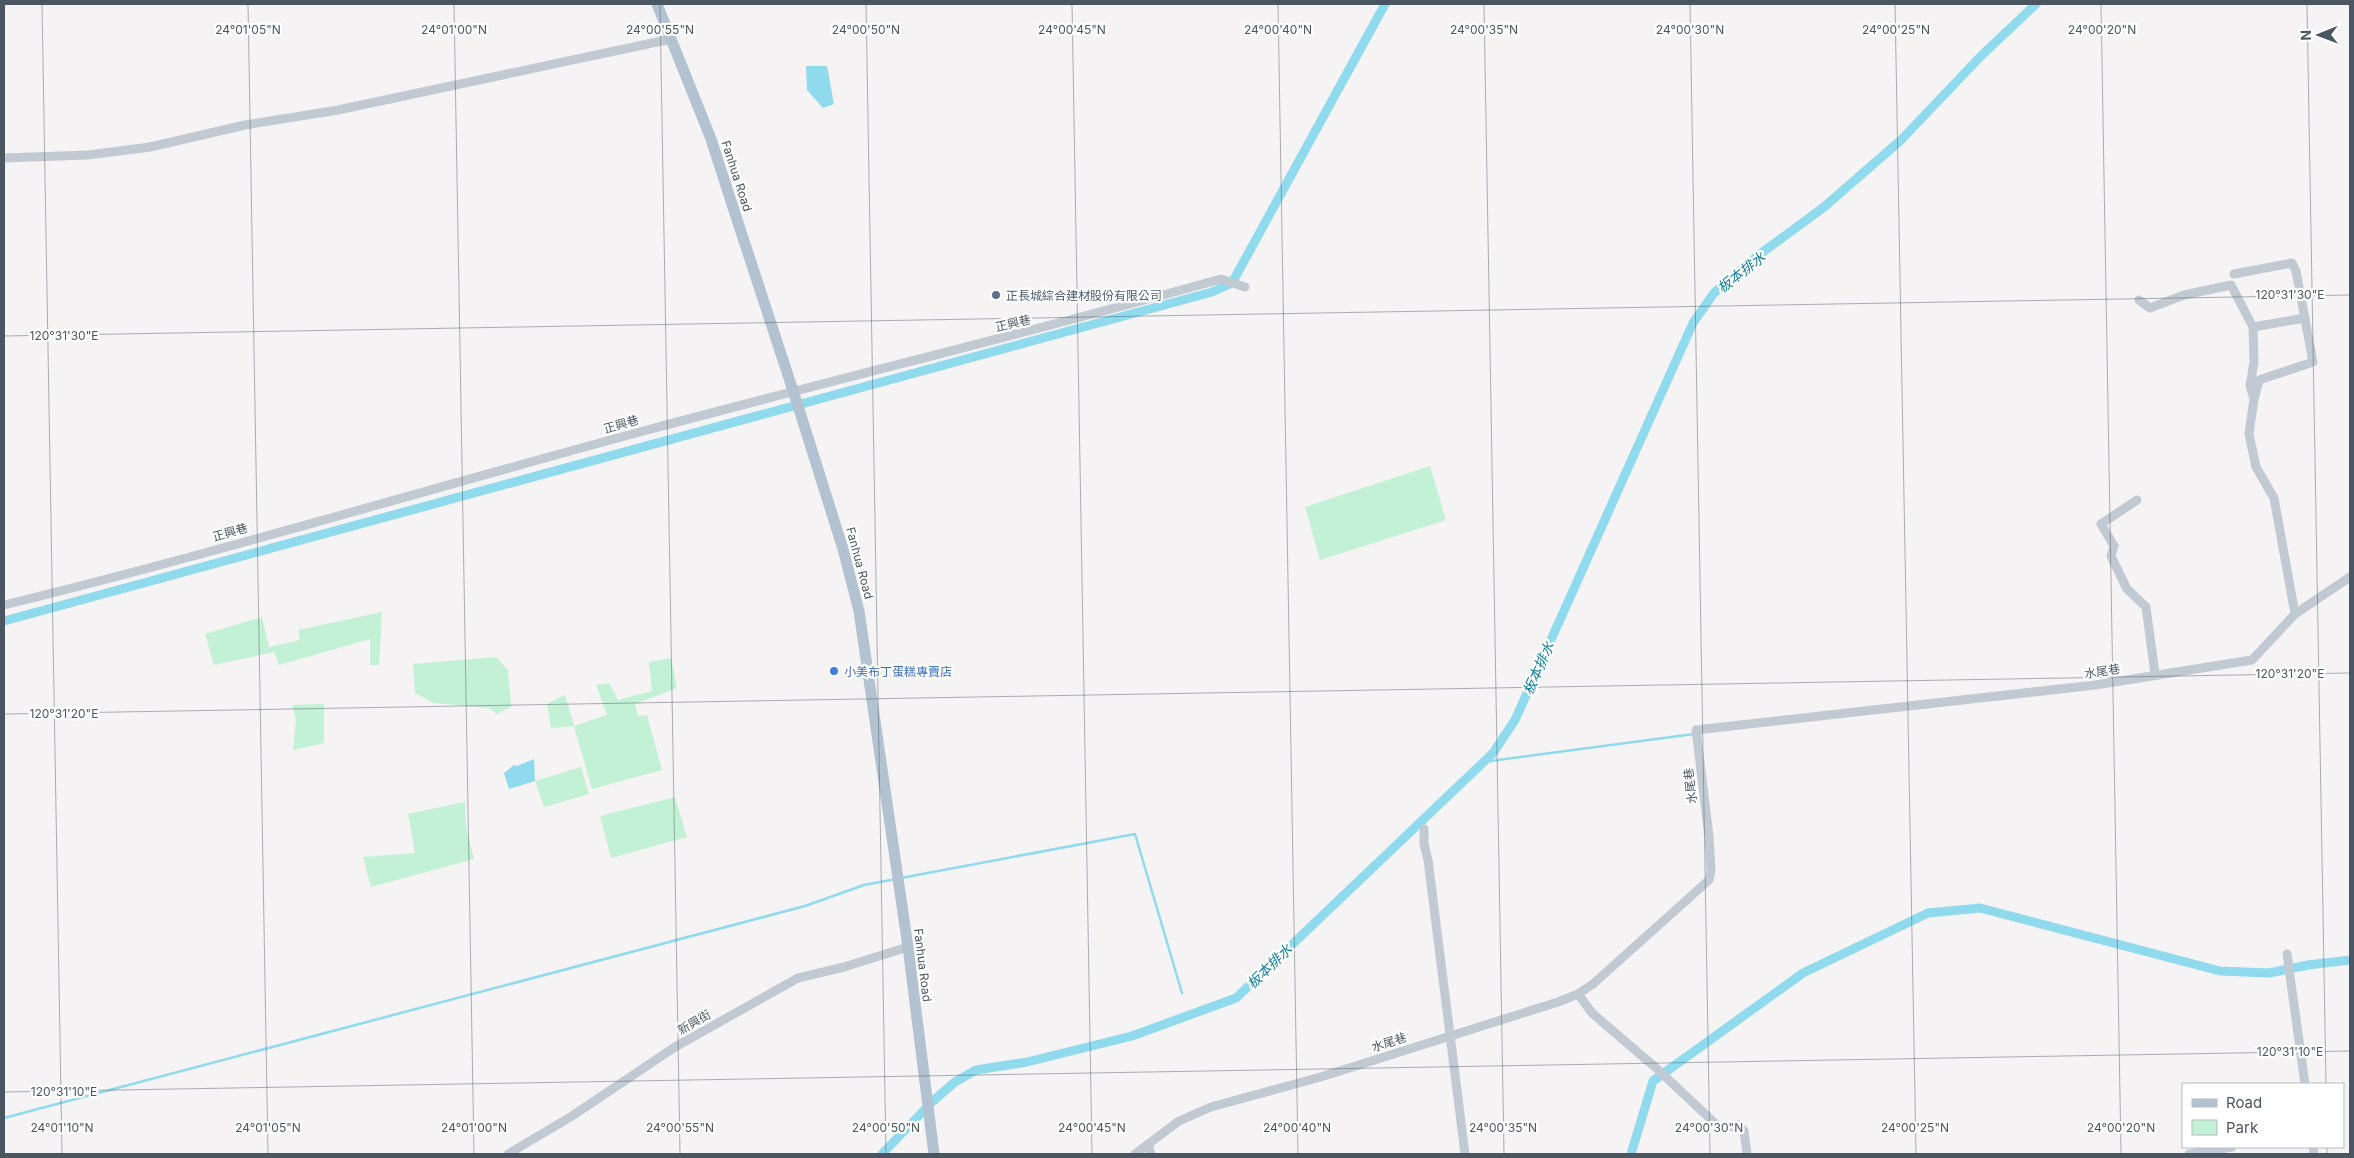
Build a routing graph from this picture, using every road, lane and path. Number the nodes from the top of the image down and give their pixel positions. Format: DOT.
graph roads {
  1 [pos="657,4"];
  2 [pos="671,39"];
  3 [pos="4,158"];
  4 [pos="2234,274"];
  5 [pos="1245,286"];
  6 [pos="2139,300"];
  7 [pos="2305,318"];
  8 [pos="2253,327"];
  9 [pos="792,392"];
  10 [pos="2254,399"];
  11 [pos="2137,500"];
  12 [pos="2350,577"];
  13 [pos="4,605"];
  14 [pos="2295,614"];
  15 [pos="2155,674"];
  16 [pos="1424,829"];
  17 [pos="908,947"];
  18 [pos="2287,954"];
  19 [pos="1578,994"];
  20 [pos="1450,1035"];
  21 [pos="2305,1083"];
  22 [pos="1148,1144"];
  23 [pos="2226,1148"];
  24 [pos="508,1154"];
  25 [pos="934,1154"];
  26 [pos="1135,1154"];
  27 [pos="1151,1154"];
  28 [pos="1464,1154"];
  29 [pos="1747,1154"];
  30 [pos="2189,1154"];
  1 -- 2 [label="main road, Fanhua Road"];
  2 -- 3 [label="street"];
  2 -- 9 [label="main road, Fanhua Road"];
  4 -- 7 [label="street"];
  5 -- 9 [label="street, 正興巷"];
  6 -- 8 [label="street"];
  7 -- 8 [label="street"];
  7 -- 10 [label="street"];
  8 -- 10 [label="street"];
  9 -- 13 [label="street, 正興巷"];
  9 -- 17 [label="main road, Fanhua Road"];
  10 -- 14 [label="street"];
  11 -- 15 [label="street"];
  12 -- 14 [label="street, 水尾巷"];
  14 -- 15 [label="street, 水尾巷"];
  15 -- 19 [label="street, 水尾巷"];
  16 -- 20 [label="street"];
  17 -- 24 [label="street, 新興街"];
  17 -- 25 [label="main road, Fanhua Road"];
  18 -- 21 [label="street"];
  19 -- 20 [label="street, 水尾巷"];
  19 -- 29 [label="street"];
  20 -- 22 [label="street, 水尾巷"];
  20 -- 28 [label="street"];
  22 -- 26 [label="street, 水尾巷"];
  22 -- 27 [label="street"];
  23 -- 30 [label="street"];
}
